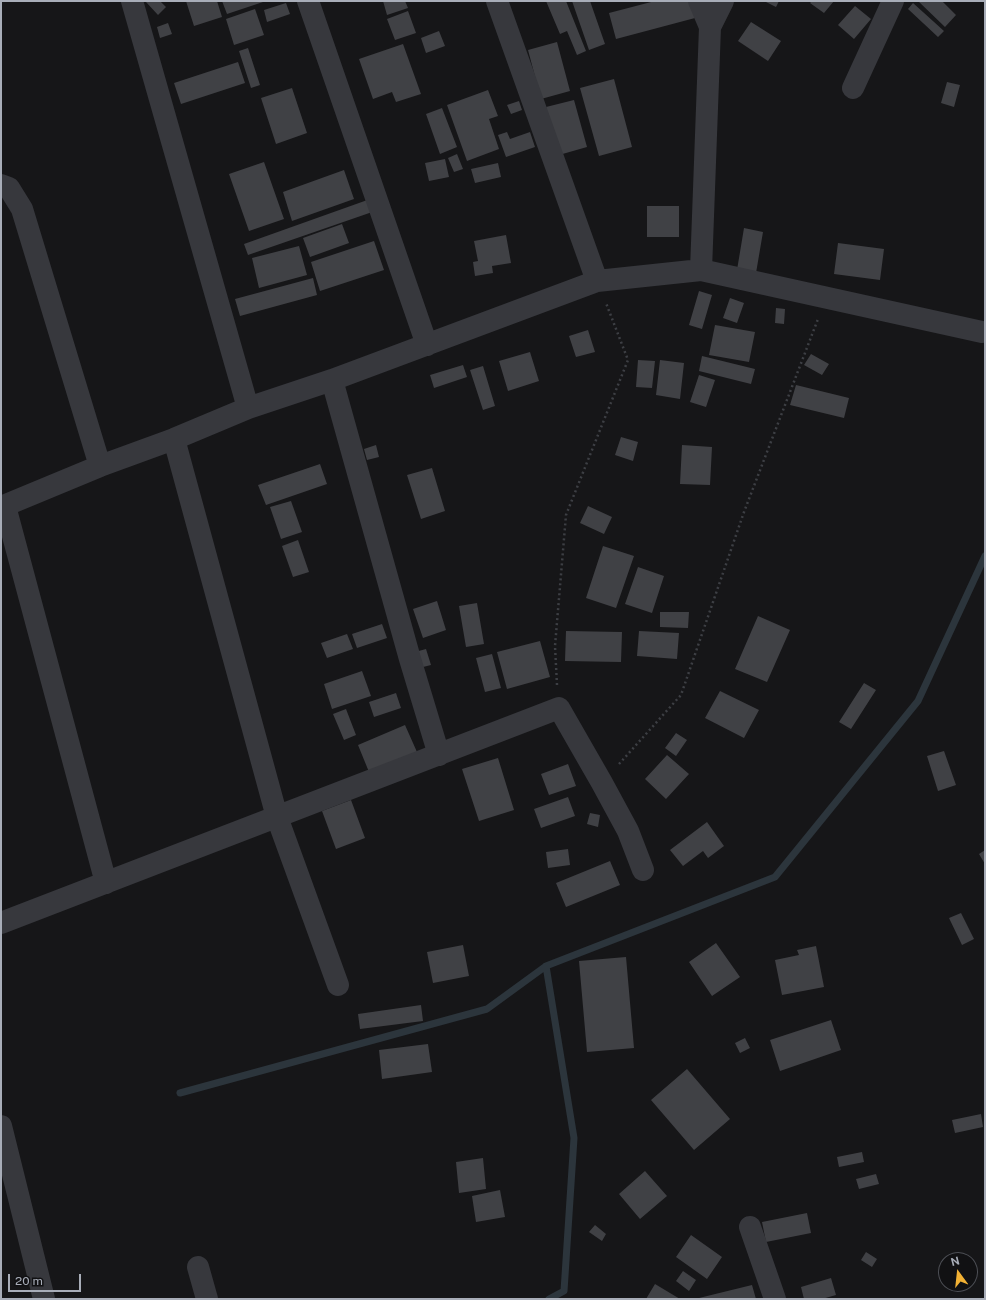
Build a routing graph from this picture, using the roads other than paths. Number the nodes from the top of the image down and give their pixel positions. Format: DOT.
graph roads {
  1 [pos="132,1"];
  2 [pos="308,1"];
  3 [pos="497,1"];
  4 [pos="699,1"];
  5 [pos="723,1"];
  6 [pos="893,1"];
  7 [pos="710,27"];
  8 [pos="853,88"];
  9 [pos="1,185"];
  10 [pos="701,270"];
  11 [pos="598,281"];
  12 [pos="982,332"];
  13 [pos="427,345"];
  14 [pos="332,380"];
  15 [pos="248,408"];
  16 [pos="174,439"];
  17 [pos="100,466"];
  18 [pos="3,506"];
  19 [pos="439,755"];
  20 [pos="277,817"];
  21 [pos="643,870"];
  22 [pos="106,883"];
  23 [pos="1,923"];
  24 [pos="338,985"];
  25 [pos="1,1126"];
  26 [pos="750,1227"];
  27 [pos="198,1267"];
  28 [pos="44,1299"];
  29 [pos="207,1299"];
  30 [pos="775,1299"];
  1 -- 15 [label="street"];
  2 -- 13 [label="street"];
  3 -- 11 [label="street"];
  4 -- 7 [label="street"];
  5 -- 7 [label="street"];
  6 -- 8 [label="street"];
  7 -- 10 [label="street"];
  9 -- 17 [label="street"];
  10 -- 11 [label="street"];
  10 -- 12 [label="street"];
  11 -- 13 [label="street"];
  13 -- 14 [label="street"];
  14 -- 15 [label="street"];
  14 -- 19 [label="street"];
  15 -- 16 [label="street"];
  16 -- 17 [label="street"];
  16 -- 20 [label="street"];
  17 -- 18 [label="street"];
  18 -- 22 [label="street"];
  19 -- 20 [label="street"];
  19 -- 21 [label="street"];
  20 -- 22 [label="street"];
  20 -- 24 [label="street"];
  22 -- 23 [label="street"];
  25 -- 28 [label="street"];
  26 -- 30 [label="street"];
  27 -- 29 [label="street"];
}
